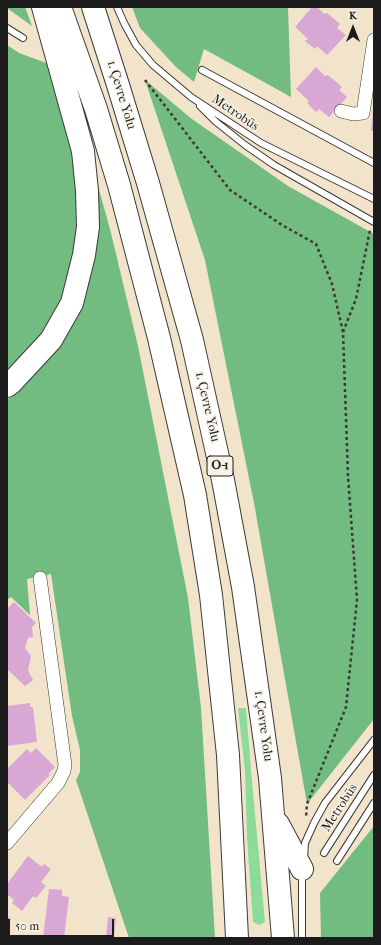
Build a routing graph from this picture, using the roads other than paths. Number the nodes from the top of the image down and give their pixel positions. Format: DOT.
graph roads {
  1 [pos="43,7"];
  2 [pos="60,7"];
  3 [pos="92,7"];
  4 [pos="117,7"];
  5 [pos="7,28"];
  6 [pos="23,38"];
  7 [pos="374,40"];
  8 [pos="202,70"];
  9 [pos="191,97"];
  10 [pos="341,111"];
  11 [pos="374,162"];
  12 [pos="374,199"];
  13 [pos="374,222"];
  14 [pos="7,386"];
  15 [pos="40,578"];
  16 [pos="374,740"];
  17 [pos="374,775"];
  18 [pos="374,804"];
  19 [pos="273,816"];
  20 [pos="7,843"];
  21 [pos="324,853"];
  22 [pos="337,861"];
  23 [pos="302,869"];
  24 [pos="237,938"];
  25 [pos="283,938"];
  26 [pos="302,938"];
  1 -- 14 [label="highway"];
  2 -- 24 [label="highway, O-1"];
  3 -- 19 [label="highway, 1. Çevre Yolu / O-1"];
  4 -- 9 [label="lane, Metrobüs"];
  5 -- 6 [label="lane"];
  7 -- 10 [label="street"];
  8 -- 11 [label="lane, Metrobüs"];
  9 -- 12 [label="lane, Metrobüs"];
  9 -- 13 [label="lane"];
  15 -- 20 [label="street"];
  16 -- 23 [label="lane"];
  17 -- 21 [label="lane, Metrobüs"];
  18 -- 22 [label="lane, Metrobüs"];
  19 -- 23 [label="highway"];
  19 -- 25 [label="highway, 1. Çevre Yolu / O-1"];
  23 -- 26 [label="lane"];
}
